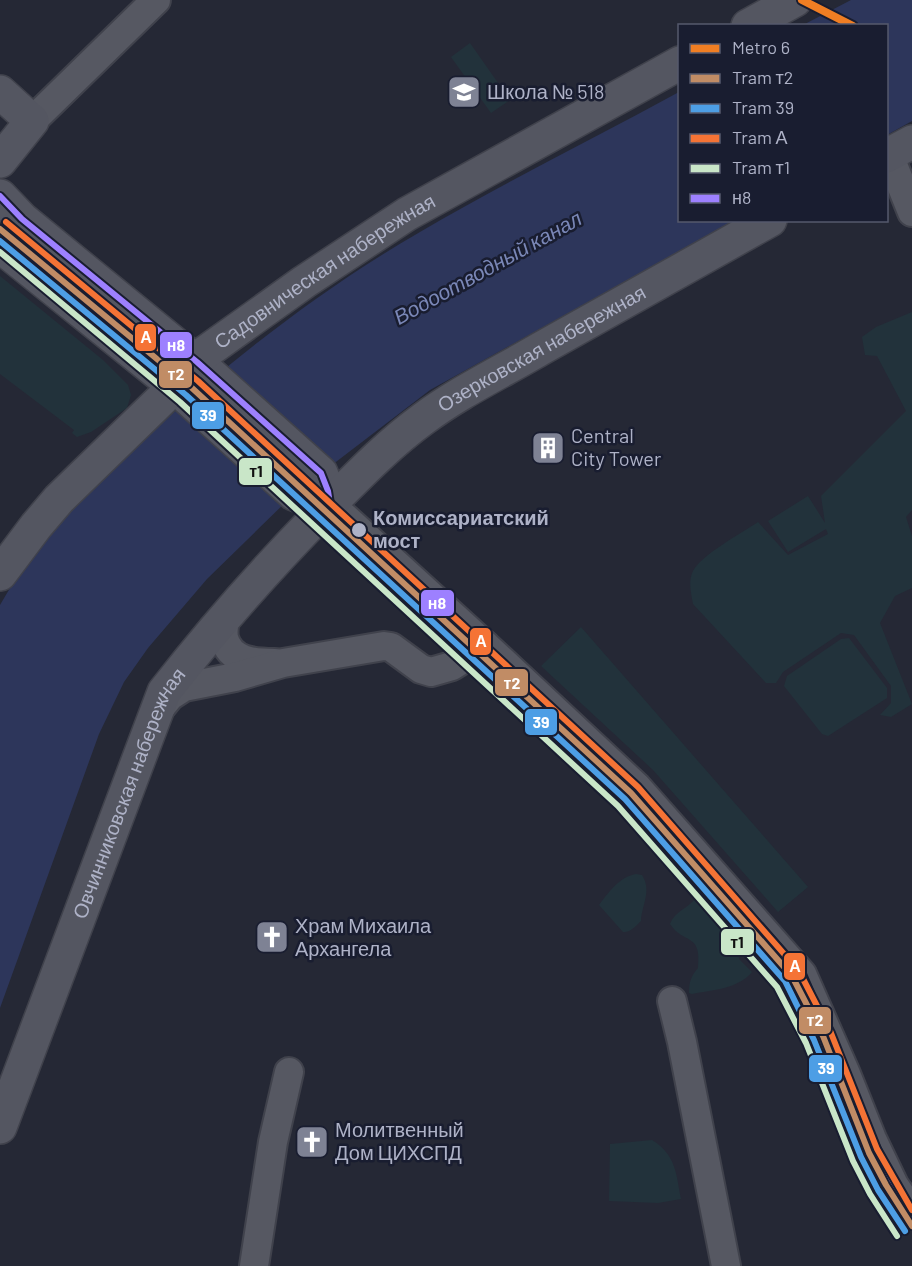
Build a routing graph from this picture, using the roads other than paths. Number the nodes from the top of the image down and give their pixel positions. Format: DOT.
graph roads {
  1 [pos="156,0"];
  2 [pos="795,0"];
  3 [pos="752,24"];
  4 [pos="678,64"];
  5 [pos="0,92"];
  6 [pos="32,121"];
  7 [pos="896,151"];
  8 [pos="0,161"];
  9 [pos="0,196"];
  10 [pos="912,212"];
  11 [pos="766,222"];
  12 [pos="0,246"];
  13 [pos="203,367"];
  14 [pos="179,390"];
  15 [pos="330,504"];
  16 [pos="0,574"];
  17 [pos="225,619"];
  18 [pos="485,645"];
  19 [pos="283,663"];
  20 [pos="158,710"];
  21 [pos="672,1001"];
  22 [pos="289,1072"];
  23 [pos="0,1127"];
  24 [pos="912,1211"];
  25 [pos="254,1266"];
  26 [pos="726,1266"];
  1 -- 6 [label="street"];
  2 -- 3 [label="street"];
  4 -- 13 [label="street, Садовническая набережная"];
  5 -- 6 [label="street"];
  6 -- 8 [label="street"];
  7 -- 10 [label="street"];
  9 -- 13 [label="street"];
  11 -- 15 [label="street, Озерковская набережная"];
  12 -- 14 [label="street"];
  13 -- 14 [label="street, Садовническая набережная"];
  13 -- 15 [label="street"];
  14 -- 15 [label="street"];
  14 -- 16 [label="street, Садовническая набережная"];
  15 -- 17 [label="street, Овчинниковская набережная"];
  15 -- 18 [label="street"];
  17 -- 19 [label="street"];
  17 -- 20 [label="street, Овчинниковская набережная"];
  18 -- 19 [label="street"];
  18 -- 24 [label="street"];
  19 -- 20 [label="street"];
  20 -- 23 [label="street, Овчинниковская набережная"];
  21 -- 26 [label="street"];
  22 -- 25 [label="street"];
}
